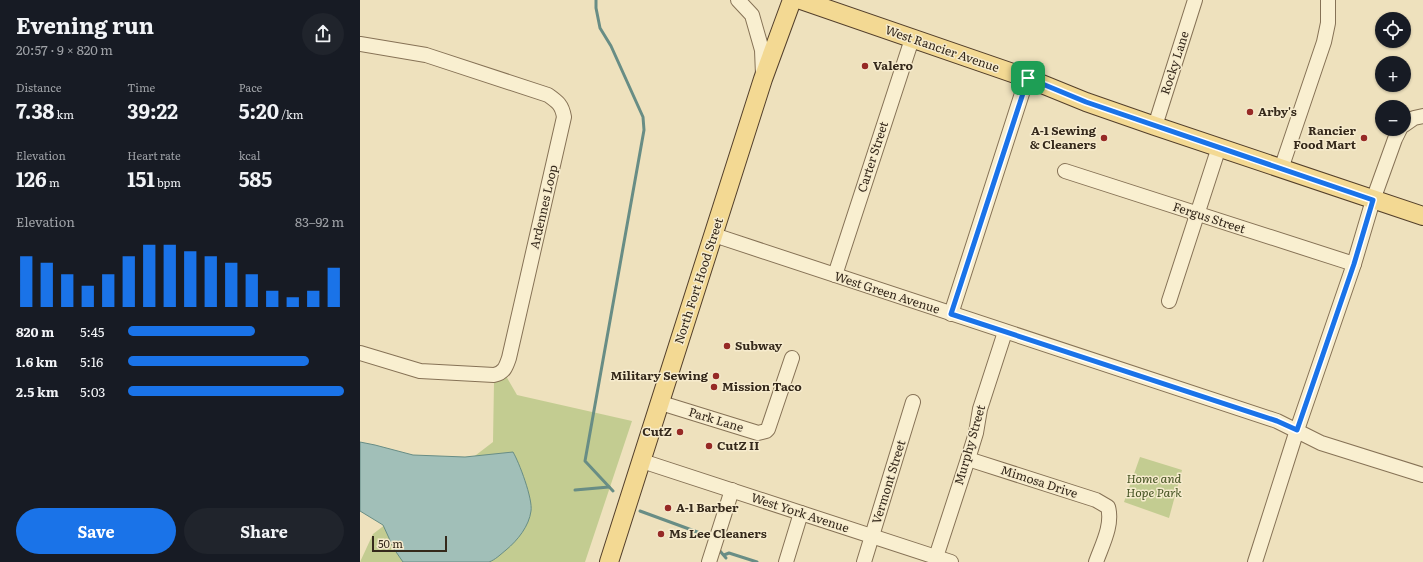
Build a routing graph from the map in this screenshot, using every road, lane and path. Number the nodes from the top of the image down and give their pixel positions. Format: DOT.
graph roads {
  1 [pos="738,0"];
  2 [pos="792,0"];
  3 [pos="801,0"];
  4 [pos="1195,0"];
  5 [pos="1328,0"];
  6 [pos="912,38"];
  7 [pos="360,44"];
  8 [pos="1028,78"];
  9 [pos="763,79"];
  10 [pos="1423,116"];
  11 [pos="1411,120"];
  12 [pos="1155,126"];
  13 [pos="1396,136"];
  14 [pos="1219,147"];
  15 [pos="1281,169"];
  16 [pos="1065,171"];
  17 [pos="1373,200"];
  18 [pos="1198,214"];
  19 [pos="1423,216"];
  20 [pos="714,235"];
  21 [pos="1354,264"];
  22 [pos="835,275"];
  23 [pos="1169,302"];
  24 [pos="951,314"];
  25 [pos="1004,332"];
  26 [pos="360,353"];
  27 [pos="792,358"];
  28 [pos="913,402"];
  29 [pos="661,403"];
  30 [pos="1297,430"];
  31 [pos="968,458"];
  32 [pos="642,461"];
  33 [pos="1423,475"];
  34 [pos="732,490"];
  35 [pos="801,513"];
  36 [pos="872,537"];
  37 [pos="942,560"];
  38 [pos="608,562"];
  39 [pos="708,562"];
  40 [pos="786,562"];
  41 [pos="864,562"];
  42 [pos="1096,562"];
  43 [pos="1255,562"];
  1 -- 9 [label="street"];
  2 -- 9 [label="main road, North Fort Hood Street"];
  3 -- 6 [label="main road, West Rancier Avenue"];
  4 -- 12 [label="street, Rocky Lane"];
  5 -- 15 [label="street"];
  6 -- 8 [label="main road, West Rancier Avenue"];
  6 -- 22 [label="street, Carter Street"];
  7 -- 26 [label="street, Ardennes Loop"];
  8 -- 12 [label="main road, West Rancier Avenue"];
  8 -- 24 [label="street"];
  9 -- 20 [label="main road, North Fort Hood Street"];
  10 -- 11 [label="street"];
  12 -- 14 [label="main road, West Rancier Avenue"];
  13 -- 17 [label="street"];
  14 -- 15 [label="main road, West Rancier Avenue"];
  14 -- 18 [label="street"];
  15 -- 17 [label="main road, West Rancier Avenue"];
  16 -- 18 [label="street, Fergus Street"];
  17 -- 19 [label="main road, West Rancier Avenue"];
  17 -- 21 [label="street"];
  18 -- 21 [label="street, Fergus Street"];
  18 -- 23 [label="street"];
  20 -- 22 [label="street, West Green Avenue"];
  20 -- 29 [label="main road, North Fort Hood Street"];
  21 -- 30 [label="street"];
  22 -- 24 [label="street, West Green Avenue"];
  24 -- 25 [label="street, West Green Avenue"];
  25 -- 30 [label="street, West Green Avenue"];
  25 -- 31 [label="street, Murphy Street"];
  27 -- 29 [label="street, Park Lane"];
  28 -- 36 [label="street, Vermont Street"];
  29 -- 32 [label="main road, North Fort Hood Street"];
  30 -- 33 [label="street, West Green Avenue"];
  30 -- 43 [label="street"];
  31 -- 37 [label="street, Murphy Street"];
  31 -- 42 [label="street, Mimosa Drive"];
  32 -- 34 [label="street, West York Avenue"];
  32 -- 38 [label="main road, North Fort Hood Street"];
  34 -- 35 [label="street, West York Avenue"];
  34 -- 39 [label="street"];
  35 -- 36 [label="street, West York Avenue"];
  35 -- 40 [label="street"];
  36 -- 37 [label="street, West York Avenue"];
  36 -- 41 [label="street, Vermont Street"];
}
